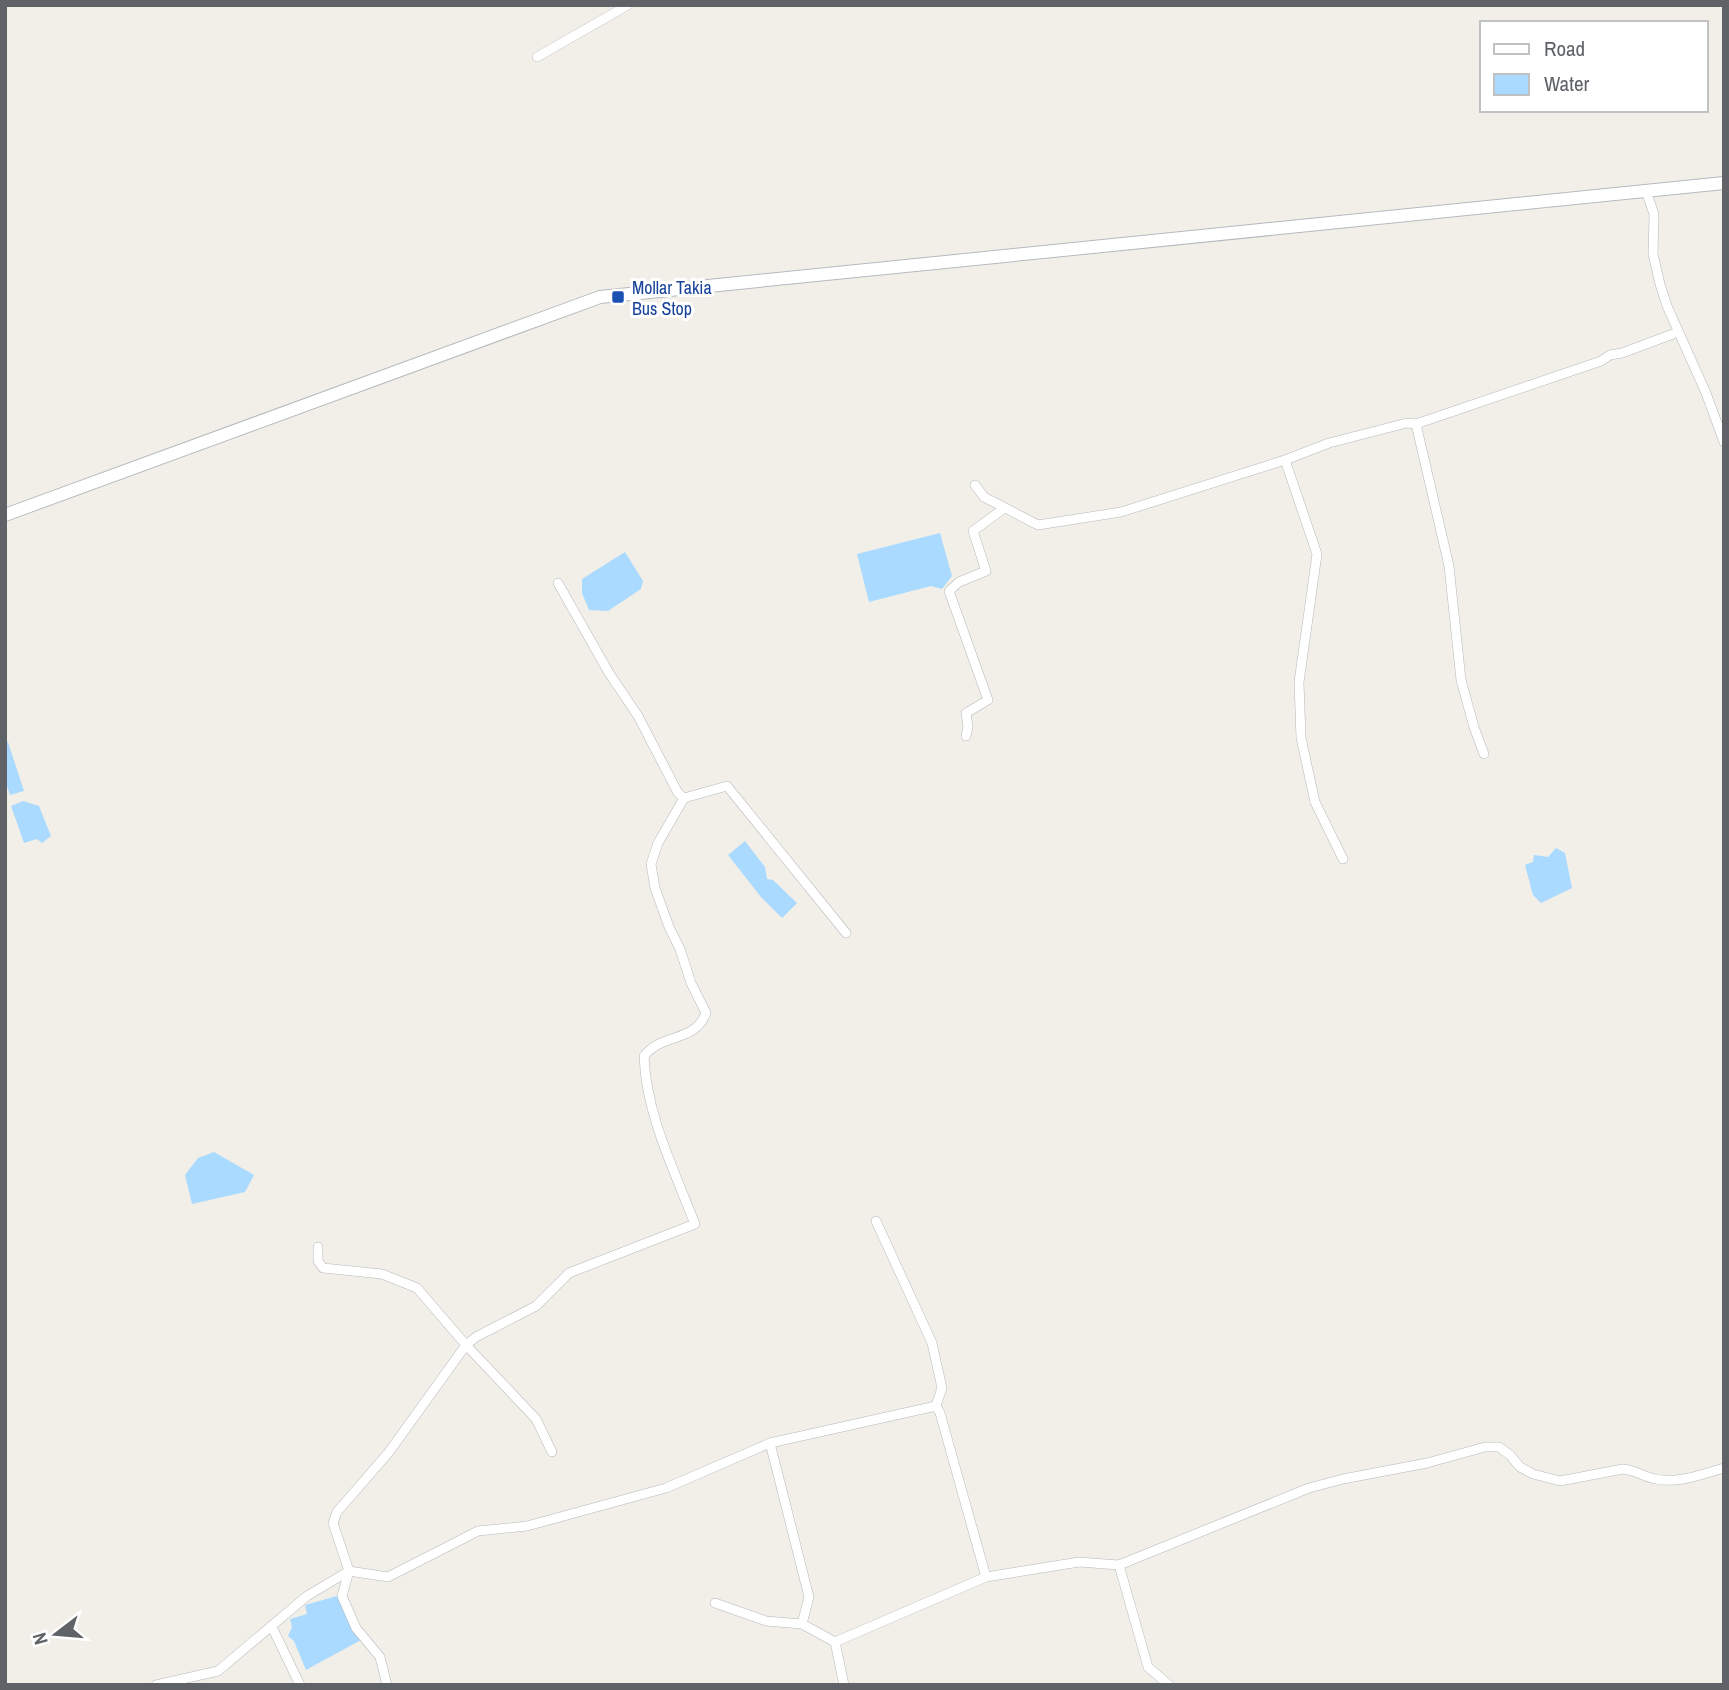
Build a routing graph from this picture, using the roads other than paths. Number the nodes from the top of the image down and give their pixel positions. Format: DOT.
graph roads {
  1 [pos="628,5"];
  2 [pos="537,57"];
  3 [pos="1724,183"];
  4 [pos="1646,191"];
  5 [pos="1673,334"];
  6 [pos="1416,424"];
  7 [pos="1724,442"];
  8 [pos="1285,460"];
  9 [pos="975,485"];
  10 [pos="1003,509"];
  11 [pos="5,515"];
  12 [pos="558,583"];
  13 [pos="966,736"];
  14 [pos="1484,754"];
  15 [pos="684,797"];
  16 [pos="1343,859"];
  17 [pos="846,933"];
  18 [pos="876,1221"];
  19 [pos="318,1247"];
  20 [pos="466,1345"];
  21 [pos="936,1406"];
  22 [pos="770,1443"];
  23 [pos="552,1452"];
  24 [pos="1724,1468"];
  25 [pos="1119,1565"];
  26 [pos="349,1572"];
  27 [pos="986,1577"];
  28 [pos="715,1603"];
  29 [pos="802,1624"];
  30 [pos="272,1628"];
  31 [pos="835,1642"];
  32 [pos="172,1683"];
  33 [pos="156,1685"];
  34 [pos="300,1685"];
  35 [pos="387,1685"];
  36 [pos="844,1685"];
  37 [pos="1169,1685"];
  1 -- 2 [label="street"];
  3 -- 4 [label="main road"];
  4 -- 7 [label="street"];
  4 -- 11 [label="main road"];
  5 -- 6 [label="street"];
  6 -- 8 [label="street"];
  6 -- 14 [label="street"];
  8 -- 10 [label="street"];
  8 -- 16 [label="street"];
  9 -- 10 [label="street"];
  10 -- 13 [label="street"];
  12 -- 15 [label="street"];
  15 -- 17 [label="street"];
  15 -- 20 [label="street"];
  18 -- 21 [label="street"];
  19 -- 20 [label="street"];
  20 -- 23 [label="street"];
  20 -- 26 [label="street"];
  21 -- 22 [label="street"];
  21 -- 27 [label="street"];
  22 -- 26 [label="street"];
  22 -- 29 [label="street"];
  24 -- 25 [label="street"];
  25 -- 27 [label="street"];
  25 -- 37 [label="street"];
  26 -- 30 [label="street"];
  26 -- 35 [label="street"];
  27 -- 31 [label="street"];
  28 -- 29 [label="street"];
  29 -- 31 [label="street"];
  30 -- 32 [label="street"];
  30 -- 34 [label="street"];
  31 -- 36 [label="street"];
  32 -- 33 [label="street"];
}
